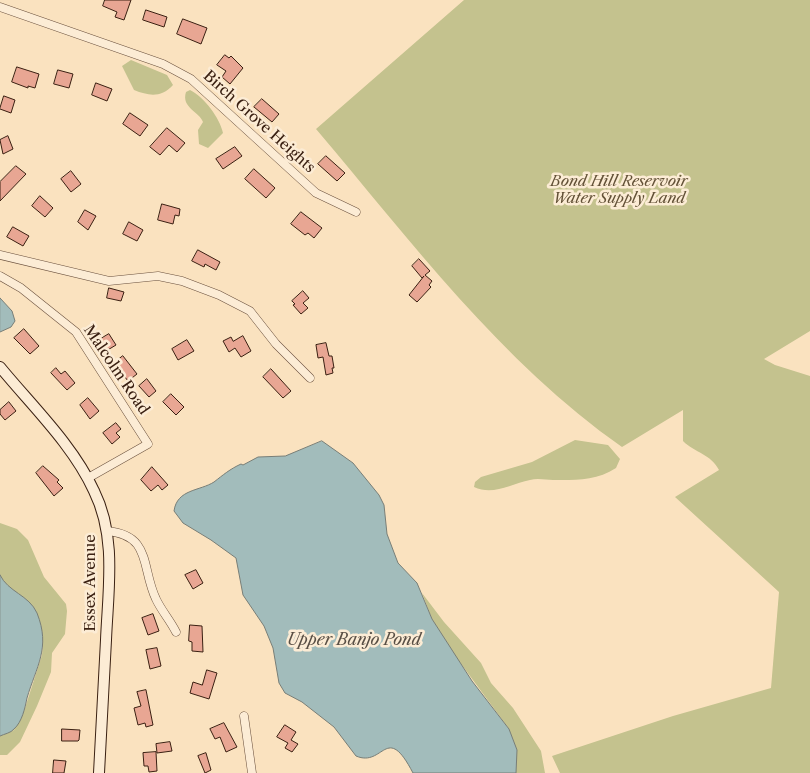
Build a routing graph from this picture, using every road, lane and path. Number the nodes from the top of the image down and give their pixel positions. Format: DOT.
graph roads {
  1 [pos="0,7"];
  2 [pos="356,212"];
  3 [pos="0,255"];
  4 [pos="0,276"];
  5 [pos="0,367"];
  6 [pos="310,378"];
  7 [pos="88,478"];
  8 [pos="107,531"];
  9 [pos="176,632"];
  10 [pos="244,716"];
  11 [pos="99,773"];
  12 [pos="252,773"];
  1 -- 2 [label="street, Birch Grove Heights"];
  3 -- 6 [label="street"];
  4 -- 7 [label="street, Malcolm Road"];
  5 -- 7 [label="street, Essex Avenue"];
  7 -- 8 [label="street, Essex Avenue"];
  8 -- 9 [label="street"];
  8 -- 11 [label="street, Essex Avenue"];
  10 -- 12 [label="street"];
}
